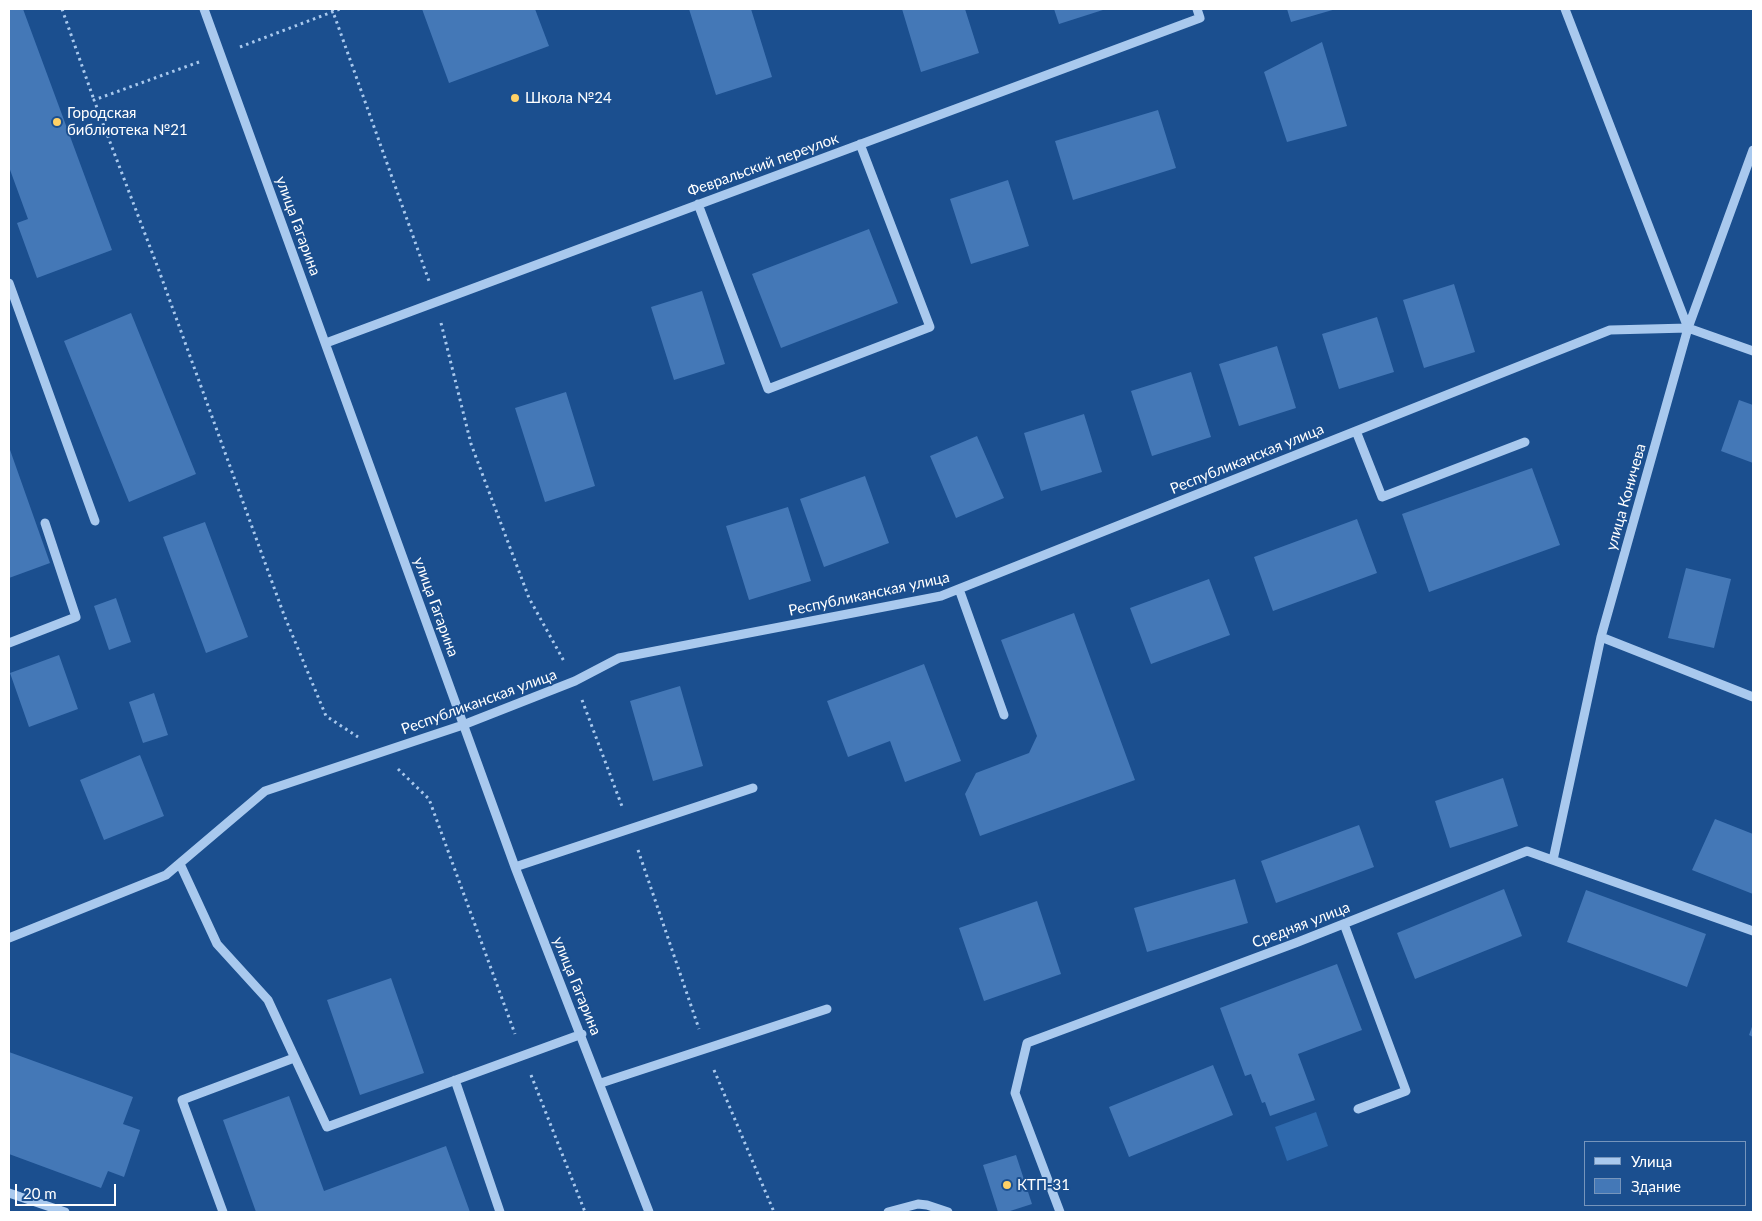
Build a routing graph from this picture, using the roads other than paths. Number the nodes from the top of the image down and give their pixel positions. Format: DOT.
graph roads {
  1 [pos="204,9"];
  2 [pos="1197,9"];
  3 [pos="1565,9"];
  4 [pos="860,144"];
  5 [pos="1753,150"];
  6 [pos="698,204"];
  7 [pos="9,283"];
  8 [pos="1688,328"];
  9 [pos="326,342"];
  10 [pos="1753,351"];
  11 [pos="1356,430"];
  12 [pos="1525,442"];
  13 [pos="96,521"];
  14 [pos="45,523"];
  15 [pos="959,589"];
  16 [pos="1601,637"];
  17 [pos="9,643"];
  18 [pos="1753,697"];
  19 [pos="1004,715"];
  20 [pos="463,725"];
  21 [pos="753,788"];
  22 [pos="1553,860"];
  23 [pos="180,864"];
  24 [pos="515,867"];
  25 [pos="1344,924"];
  26 [pos="1753,931"];
  27 [pos="9,938"];
  28 [pos="827,1010"];
  29 [pos="582,1034"];
  30 [pos="294,1058"];
  31 [pos="456,1080"];
  32 [pos="601,1083"];
  33 [pos="1358,1109"];
  34 [pos="9,1193"];
  35 [pos="66,1212"];
  36 [pos="223,1212"];
  37 [pos="500,1212"];
  38 [pos="650,1212"];
  39 [pos="888,1212"];
  40 [pos="948,1212"];
  41 [pos="1060,1212"];
  1 -- 9 [label="street, улица Гагарина"];
  2 -- 4 [label="street, Февральский переулок"];
  3 -- 8 [label="street"];
  4 -- 6 [label="street, Февральский переулок"];
  4 -- 6 [label="street"];
  5 -- 8 [label="street, улица Коничева"];
  6 -- 9 [label="street, Февральский переулок"];
  7 -- 13 [label="street"];
  8 -- 10 [label="street, Республиканская улица"];
  8 -- 11 [label="street, Республиканская улица"];
  8 -- 16 [label="street, улица Коничева"];
  9 -- 20 [label="street, улица Гагарина"];
  11 -- 12 [label="street"];
  11 -- 15 [label="street, Республиканская улица"];
  14 -- 17 [label="street"];
  15 -- 19 [label="street"];
  15 -- 20 [label="street, Республиканская улица"];
  16 -- 18 [label="street"];
  16 -- 22 [label="street, улица Коничева"];
  20 -- 23 [label="street, Республиканская улица"];
  20 -- 24 [label="street, улица Гагарина"];
  21 -- 24 [label="street"];
  22 -- 25 [label="street, Средняя улица"];
  22 -- 26 [label="street, Средняя улица"];
  23 -- 27 [label="street, Республиканская улица"];
  23 -- 30 [label="street"];
  24 -- 29 [label="street, улица Гагарина"];
  25 -- 33 [label="street"];
  25 -- 41 [label="street, Средняя улица"];
  28 -- 32 [label="street"];
  29 -- 31 [label="street"];
  29 -- 32 [label="street, улица Гагарина"];
  30 -- 31 [label="street"];
  30 -- 36 [label="street"];
  31 -- 37 [label="street"];
  32 -- 38 [label="street, улица Гагарина"];
  34 -- 35 [label="street"];
  39 -- 40 [label="street"];
}
